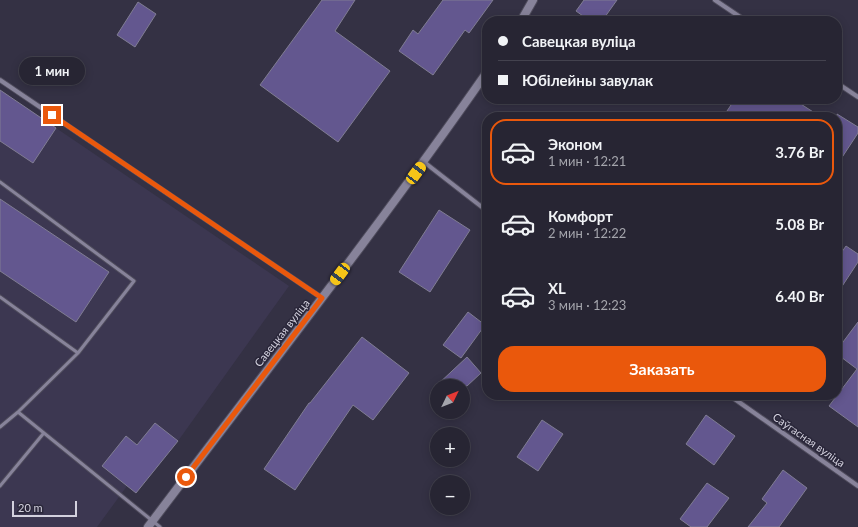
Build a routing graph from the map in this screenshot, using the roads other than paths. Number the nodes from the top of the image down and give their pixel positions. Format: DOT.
graph roads {
  1 [pos="533,0"];
  2 [pos="715,0"];
  3 [pos="524,16"];
  4 [pos="739,16"];
  5 [pos="482,79"];
  6 [pos="0,80"];
  7 [pos="842,86"];
  8 [pos="858,97"];
  9 [pos="424,162"];
  10 [pos="0,182"];
  11 [pos="482,207"];
  12 [pos="0,297"];
  13 [pos="322,298"];
  14 [pos="78,353"];
  15 [pos="736,400"];
  16 [pos="18,412"];
  17 [pos="0,427"];
  18 [pos="43,434"];
  19 [pos="0,486"];
  20 [pos="858,486"];
  21 [pos="151,524"];
  22 [pos="160,527"];
  1 -- 3 [label="street"];
  2 -- 4 [label="street"];
  5 -- 9 [label="street, Савецкая вуліца"];
  6 -- 13 [label="street"];
  7 -- 8 [label="street"];
  9 -- 11 [label="street"];
  9 -- 13 [label="street, Савецкая вуліца"];
  10 -- 14 [label="lane"];
  12 -- 14 [label="lane"];
  13 -- 21 [label="street, Савецкая вуліца"];
  14 -- 16 [label="lane"];
  15 -- 20 [label="street, Саўгасная вуліца"];
  16 -- 17 [label="lane"];
  16 -- 18 [label="lane"];
  18 -- 19 [label="lane"];
  18 -- 21 [label="lane"];
  21 -- 22 [label="lane"];
}
